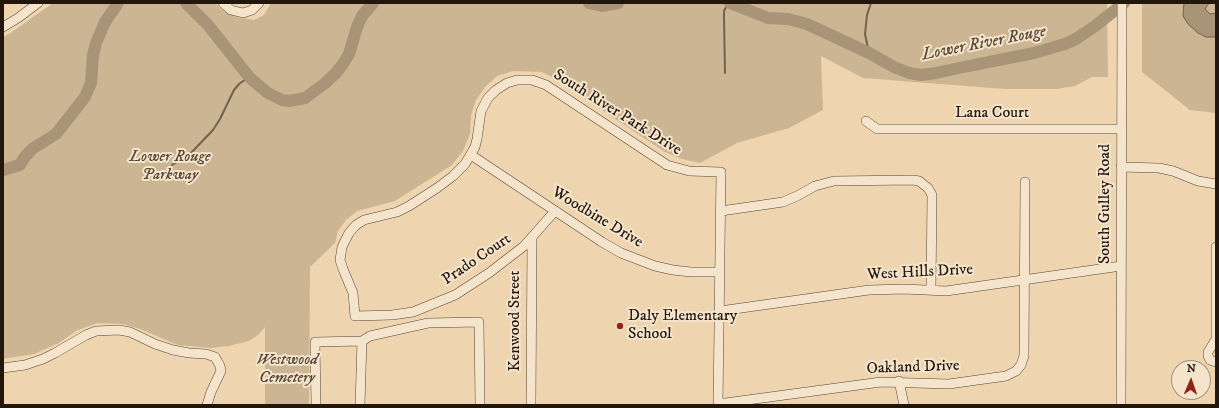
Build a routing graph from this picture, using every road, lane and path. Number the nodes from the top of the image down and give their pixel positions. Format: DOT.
graph roads {
  1 [pos="38,3"];
  2 [pos="223,3"];
  3 [pos="260,3"];
  4 [pos="1122,3"];
  5 [pos="3,27"];
  6 [pos="866,122"];
  7 [pos="1122,129"];
  8 [pos="471,155"];
  9 [pos="1121,167"];
  10 [pos="1025,182"];
  11 [pos="1216,184"];
  12 [pos="555,211"];
  13 [pos="721,211"];
  14 [pos="532,238"];
  15 [pos="1216,246"];
  16 [pos="1121,266"];
  17 [pos="720,272"];
  18 [pos="1024,280"];
  19 [pos="932,290"];
  20 [pos="720,311"];
  21 [pos="355,316"];
  22 [pos="1216,338"];
  23 [pos="362,341"];
  24 [pos="1216,362"];
  25 [pos="3,368"];
  26 [pos="899,381"];
  27 [pos="207,405"];
  28 [pos="316,405"];
  29 [pos="360,405"];
  30 [pos="480,405"];
  31 [pos="531,405"];
  32 [pos="718,405"];
  33 [pos="904,405"];
  34 [pos="1121,405"];
  1 -- 5 [label="street"];
  2 -- 3 [label="street"];
  4 -- 7 [label="street, South Gulley Road"];
  6 -- 7 [label="street, Lana Court"];
  7 -- 9 [label="street, South Gulley Road"];
  8 -- 12 [label="street, Woodbine Drive"];
  8 -- 13 [label="street, South River Park Drive"];
  8 -- 21 [label="street, South River Park Drive"];
  9 -- 11 [label="street"];
  9 -- 16 [label="street, South Gulley Road"];
  10 -- 18 [label="street, Oakland Drive"];
  12 -- 14 [label="street, Prado Court"];
  12 -- 17 [label="street, Woodbine Drive"];
  13 -- 17 [label="street"];
  13 -- 19 [label="street"];
  14 -- 21 [label="street, Prado Court"];
  14 -- 31 [label="street, Kenwood Street"];
  15 -- 22 [label="street"];
  16 -- 18 [label="street, West Hills Drive"];
  16 -- 34 [label="street, South Gulley Road"];
  17 -- 20 [label="street"];
  18 -- 19 [label="street, West Hills Drive"];
  18 -- 26 [label="street, Oakland Drive"];
  19 -- 20 [label="street, West Hills Drive"];
  20 -- 32 [label="street"];
  22 -- 24 [label="street"];
  23 -- 28 [label="street"];
  23 -- 29 [label="street"];
  23 -- 30 [label="street"];
  25 -- 27 [label="street"];
  26 -- 32 [label="street, Oakland Drive"];
  26 -- 33 [label="street"];
}
